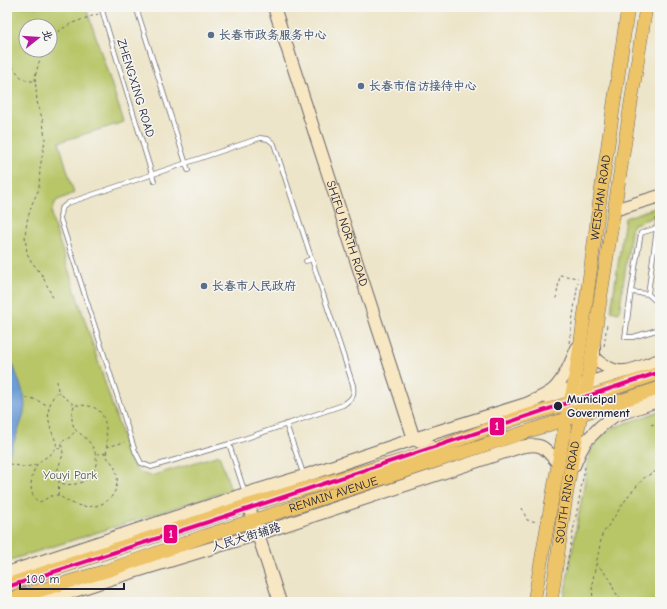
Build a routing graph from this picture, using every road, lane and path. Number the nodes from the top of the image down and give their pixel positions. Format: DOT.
graph roads {
  1 [pos="101,7"];
  2 [pos="136,7"];
  3 [pos="274,7"];
  4 [pos="628,7"];
  5 [pos="646,7"];
  6 [pos="102,12"];
  7 [pos="58,33"];
  8 [pos="41,58"];
  9 [pos="7,63"];
  10 [pos="35,81"];
  11 [pos="186,163"];
  12 [pos="188,170"];
  13 [pos="152,174"];
  14 [pos="154,181"];
  15 [pos="659,198"];
  16 [pos="614,210"];
  17 [pos="660,219"];
  18 [pos="657,228"];
  19 [pos="312,259"];
  20 [pos="306,261"];
  21 [pos="631,292"];
  22 [pos="648,294"];
  23 [pos="556,299"];
  24 [pos="54,300"];
  25 [pos="660,305"];
  26 [pos="608,319"];
  27 [pos="660,329"];
  28 [pos="587,342"];
  29 [pos="660,360"];
  30 [pos="625,371"];
  31 [pos="660,373"];
  32 [pos="57,381"];
  33 [pos="587,384"];
  34 [pos="660,388"];
  35 [pos="573,389"];
  36 [pos="58,392"];
  37 [pos="585,397"];
  38 [pos="26,398"];
  39 [pos="660,400"];
  40 [pos="526,404"];
  41 [pos="568,404"];
  42 [pos="49,405"];
  43 [pos="74,406"];
  44 [pos="581,414"];
  45 [pos="566,419"];
  46 [pos="660,422"];
  47 [pos="286,424"];
  48 [pos="651,425"];
  49 [pos="254,429"];
  50 [pos="76,431"];
  51 [pos="256,435"];
  52 [pos="414,439"];
  53 [pos="132,440"];
  54 [pos="228,444"];
  55 [pos="107,447"];
  56 [pos="56,448"];
  57 [pos="435,449"];
  58 [pos="63,450"];
  59 [pos="107,453"];
  60 [pos="96,454"];
  61 [pos="558,463"];
  62 [pos="10,464"];
  63 [pos="37,465"];
  64 [pos="585,466"];
  65 [pos="660,469"];
  66 [pos="304,476"];
  67 [pos="59,481"];
  68 [pos="569,481"];
  69 [pos="58,494"];
  70 [pos="247,500"];
  71 [pos="522,508"];
  72 [pos="254,520"];
  73 [pos="540,522"];
  74 [pos="258,534"];
  75 [pos="596,563"];
  76 [pos="566,572"];
  77 [pos="7,573"];
  78 [pos="7,584"];
  79 [pos="7,600"];
  80 [pos="41,602"];
  81 [pos="280,602"];
  82 [pos="534,602"];
  83 [pos="551,602"];
  84 [pos="593,602"];
  85 [pos="622,602"];
  1 -- 6 [label="lane, ZHENGXING ROAD"];
  2 -- 11 [label="lane, ZHENGXING ROAD"];
  3 -- 52 [label="main road, SHIFU NORTH ROAD"];
  4 -- 28 [label="main road, WEISHAN ROAD"];
  5 -- 16 [label="main road, WEISHAN ROAD"];
  6 -- 7 [label="path"];
  6 -- 13 [label="lane, ZHENGXING ROAD"];
  8 -- 10 [label="path"];
  9 -- 10 [label="path"];
  10 -- 24 [label="path"];
  11 -- 12 [label="lane, ZHENGXING ROAD"];
  11 -- 13 [label="lane"];
  11 -- 19 [label="lane"];
  13 -- 14 [label="lane, ZHENGXING ROAD"];
  13 -- 53 [label="lane"];
  15 -- 16 [label="main road"];
  16 -- 28 [label="main road, WEISHAN ROAD"];
  17 -- 18 [label="lane"];
  18 -- 21 [label="lane"];
  18 -- 22 [label="lane"];
  19 -- 20 [label="lane"];
  19 -- 47 [label="lane"];
  21 -- 22 [label="lane"];
  21 -- 27 [label="lane"];
  22 -- 25 [label="lane"];
  23 -- 28 [label="path"];
  26 -- 28 [label="path"];
  28 -- 30 [label="main road"];
  28 -- 33 [label="main road, WEISHAN ROAD"];
  28 -- 35 [label="main road, WEISHAN ROAD"];
  28 -- 40 [label="main road"];
  29 -- 30 [label="main road"];
  30 -- 33 [label="main road"];
  31 -- 37 [label="main road, RENMIN AVENUE"];
  32 -- 36 [label="path"];
  33 -- 35 [label="main road"];
  33 -- 37 [label="main road, SOUTH RING ROAD"];
  34 -- 44 [label="main road, RENMIN AVENUE"];
  35 -- 40 [label="main road"];
  35 -- 41 [label="main road, SOUTH RING ROAD"];
  36 -- 42 [label="path"];
  36 -- 43 [label="path"];
  37 -- 41 [label="main road, RENMIN AVENUE"];
  37 -- 44 [label="main road, SOUTH RING ROAD"];
  38 -- 42 [label="path"];
  39 -- 68 [label="main road"];
  40 -- 52 [label="main road"];
  41 -- 45 [label="main road, SOUTH RING ROAD"];
  41 -- 57 [label="main road, RENMIN AVENUE"];
  42 -- 56 [label="path"];
  43 -- 50 [label="path"];
  43 -- 55 [label="path"];
  44 -- 45 [label="main road, RENMIN AVENUE"];
  44 -- 68 [label="main road, SOUTH RING ROAD"];
  45 -- 61 [label="main road, SOUTH RING ROAD"];
  45 -- 72 [label="main road, RENMIN AVENUE"];
  46 -- 48 [label="path"];
  47 -- 51 [label="lane"];
  47 -- 66 [label="lane"];
  49 -- 51 [label="lane"];
  50 -- 58 [label="path"];
  50 -- 60 [label="path"];
  51 -- 54 [label="lane"];
  52 -- 57 [label="main road"];
  52 -- 66 [label="main road"];
  53 -- 54 [label="lane"];
  53 -- 55 [label="path"];
  54 -- 70 [label="lane"];
  55 -- 59 [label="path"];
  56 -- 58 [label="path"];
  56 -- 63 [label="path"];
  57 -- 70 [label="main road, RENMIN AVENUE"];
  58 -- 67 [label="path"];
  59 -- 60 [label="path"];
  59 -- 69 [label="path"];
  60 -- 67 [label="path"];
  61 -- 74 [label="main road, 人民大街辅路"];
  61 -- 82 [label="main road, SOUTH RING ROAD"];
  62 -- 63 [label="path"];
  63 -- 69 [label="path"];
  64 -- 76 [label="path"];
  65 -- 75 [label="path"];
  66 -- 70 [label="main road"];
  67 -- 69 [label="path"];
  68 -- 83 [label="main road, SOUTH RING ROAD"];
  70 -- 72 [label="main road"];
  70 -- 77 [label="main road"];
  70 -- 78 [label="main road, RENMIN AVENUE"];
  71 -- 73 [label="path"];
  72 -- 74 [label="main road"];
  72 -- 79 [label="main road, RENMIN AVENUE"];
  74 -- 80 [label="main road, 人民大街辅路"];
  74 -- 81 [label="main road"];
  75 -- 84 [label="path"];
  75 -- 85 [label="path"];
}
